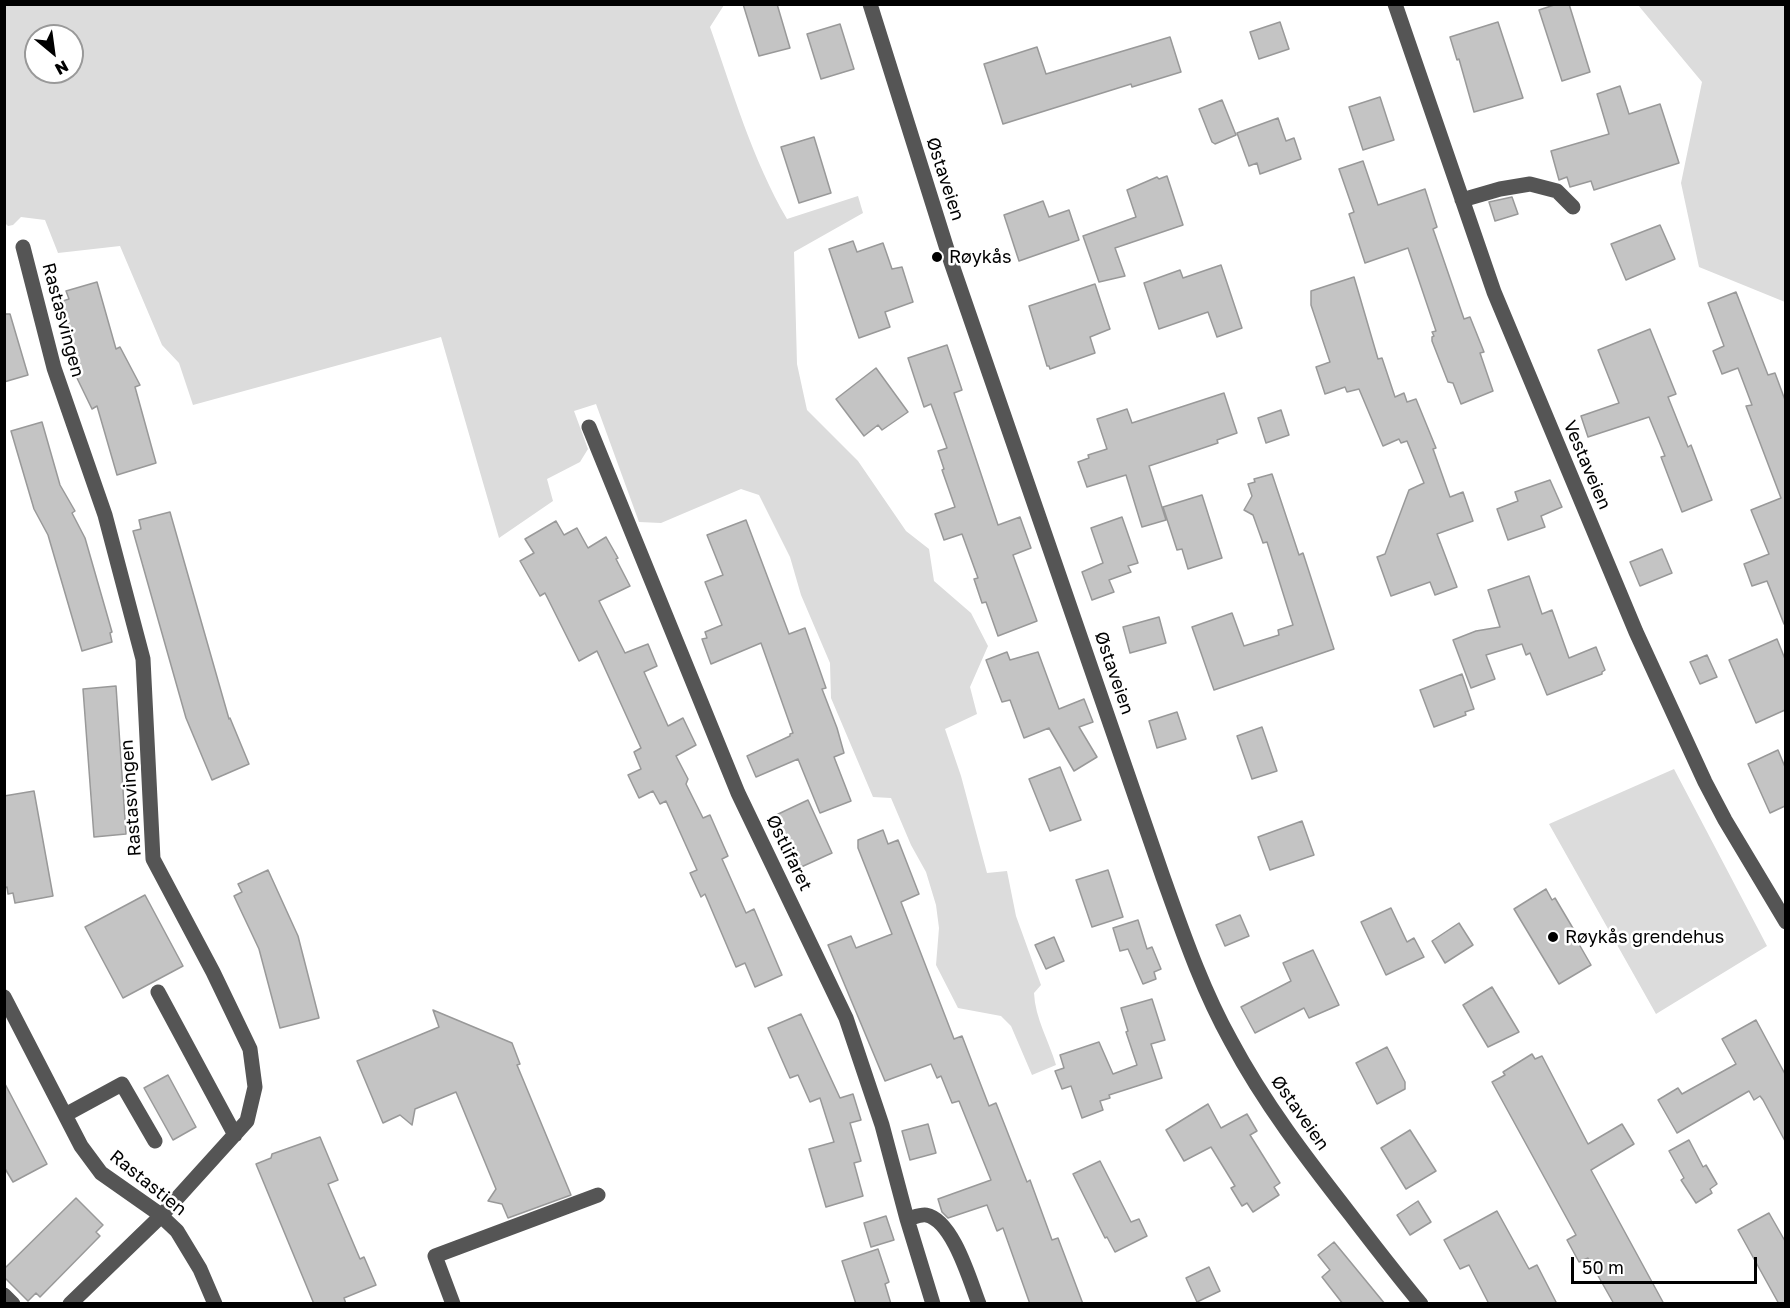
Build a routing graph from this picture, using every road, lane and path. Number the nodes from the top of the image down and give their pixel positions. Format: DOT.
graph roads {
  1 [pos="870,4"];
  2 [pos="1395,4"];
  3 [pos="1462,200"];
  4 [pos="1573,207"];
  5 [pos="23,247"];
  6 [pos="589,427"];
  7 [pos="1785,922"];
  8 [pos="158,992"];
  9 [pos="4,997"];
  10 [pos="65,1115"];
  11 [pos="235,1135"];
  12 [pos="155,1141"];
  13 [pos="598,1195"];
  14 [pos="161,1216"];
  15 [pos="907,1219"];
  16 [pos="4,1295"];
  17 [pos="13,1304"];
  18 [pos="70,1304"];
  19 [pos="215,1304"];
  20 [pos="453,1304"];
  21 [pos="933,1304"];
  22 [pos="979,1304"];
  23 [pos="1421,1304"];
  1 -- 23 [label="street, Østaveien"];
  2 -- 3 [label="street, Vestaveien"];
  3 -- 4 [label="street"];
  3 -- 7 [label="street, Vestaveien"];
  5 -- 11 [label="street, Rastasvingen"];
  6 -- 15 [label="street, Østlifaret"];
  8 -- 11 [label="street"];
  9 -- 10 [label="street, Rastastien"];
  10 -- 12 [label="street"];
  10 -- 14 [label="street, Rastastien"];
  11 -- 14 [label="street, Rastasvingen"];
  13 -- 20 [label="street"];
  14 -- 18 [label="street, Rastasvingen"];
  14 -- 19 [label="street, Rastastien"];
  15 -- 21 [label="street, Østlifaret"];
  15 -- 22 [label="street"];
  16 -- 17 [label="street"];
}
